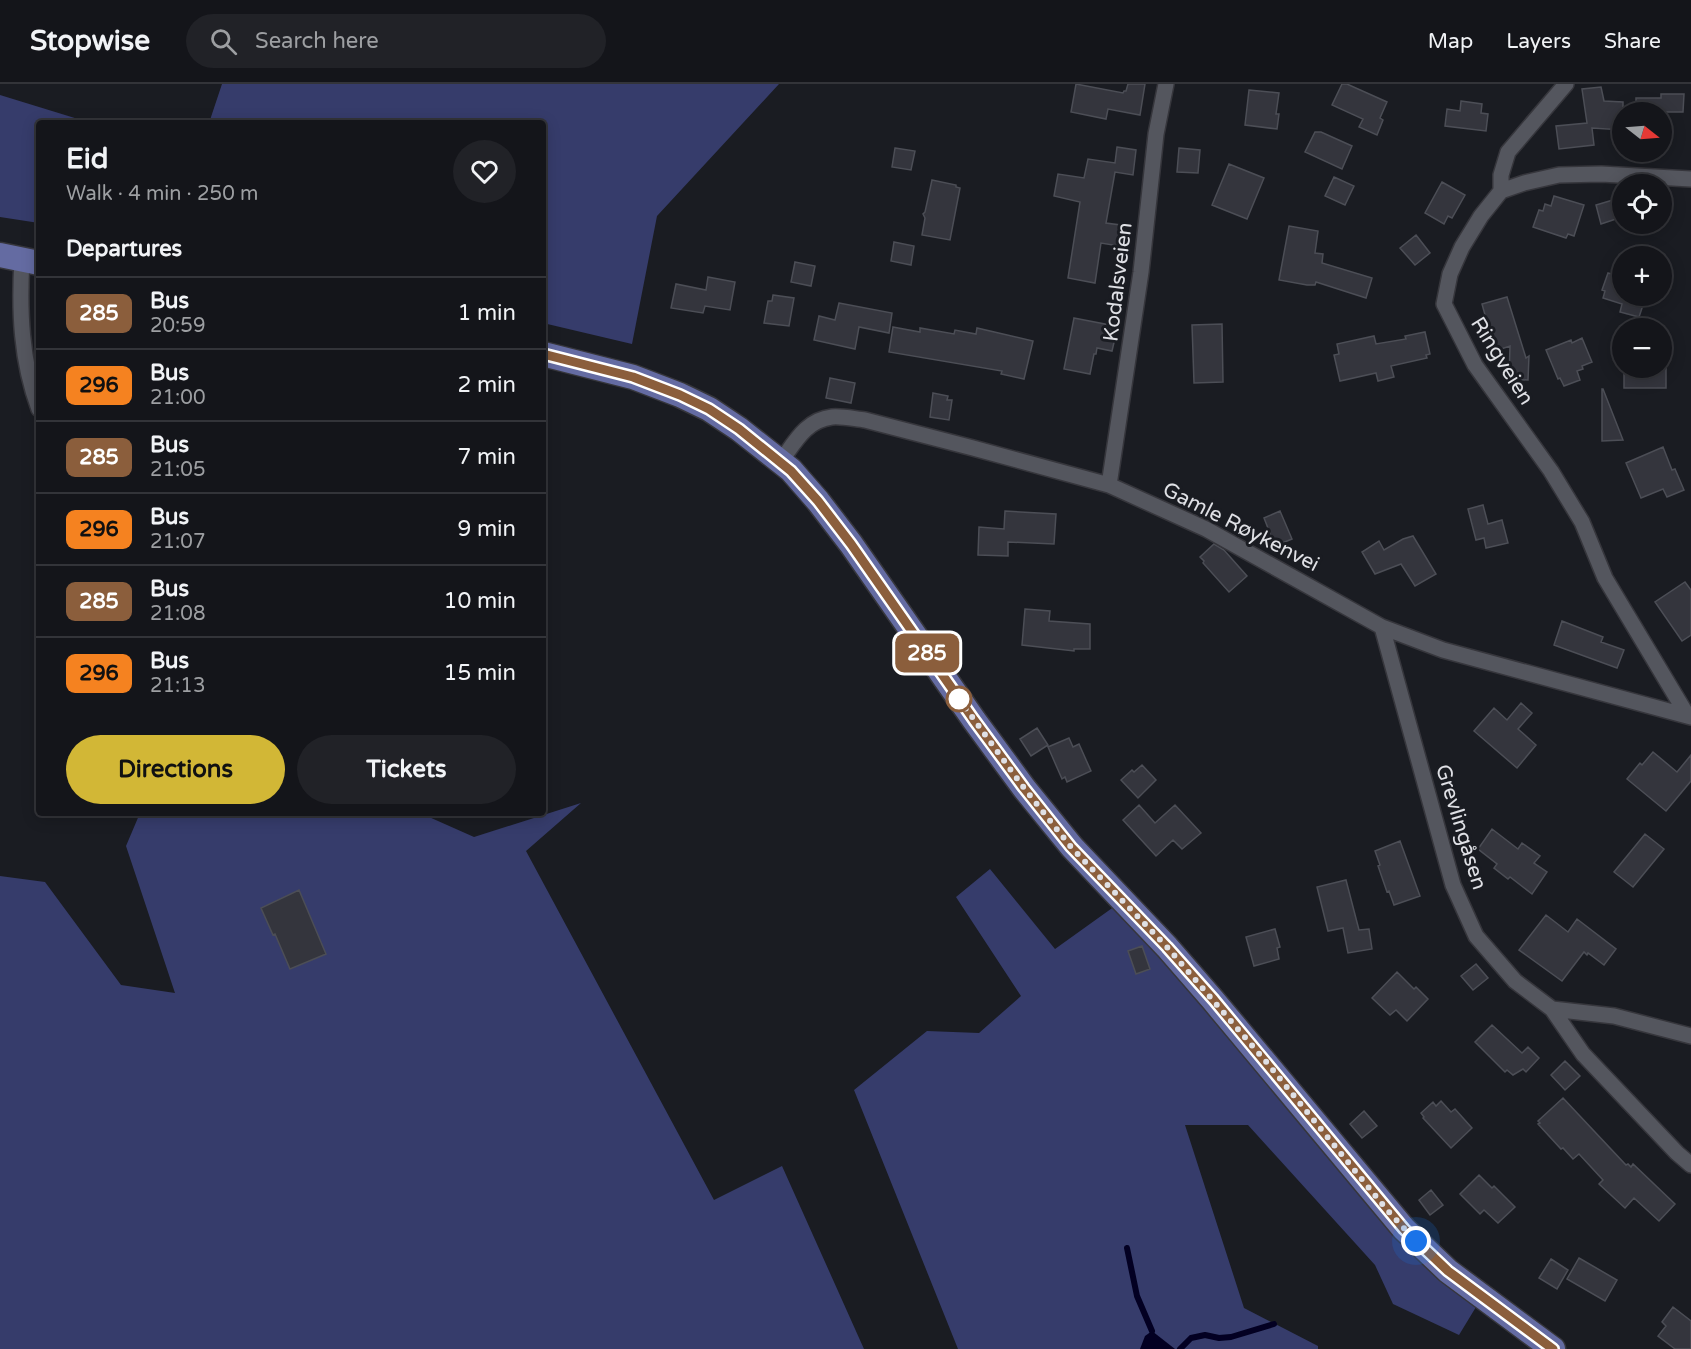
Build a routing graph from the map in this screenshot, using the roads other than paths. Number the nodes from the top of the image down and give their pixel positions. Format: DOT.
graph roads {
  1 [pos="1166,84"];
  2 [pos="1566,84"];
  3 [pos="1691,179"];
  4 [pos="1501,191"];
  5 [pos="20,259"];
  6 [pos="546,355"];
  7 [pos="36,402"];
  8 [pos="781,461"];
  9 [pos="1109,485"];
  10 [pos="1382,627"];
  11 [pos="1689,716"];
  12 [pos="1552,1009"];
  13 [pos="1691,1036"];
  14 [pos="1691,1166"];
  15 [pos="1553,1349"];
  1 -- 9 [label="street, Kodalsveien"];
  2 -- 4 [label="street"];
  3 -- 4 [label="street"];
  4 -- 11 [label="street, Ringveien"];
  5 -- 7 [label="street"];
  6 -- 8 [label="main road"];
  8 -- 9 [label="street, Gamle Røykenvei"];
  8 -- 15 [label="main road"];
  9 -- 10 [label="street, Gamle Røykenvei"];
  10 -- 11 [label="street, Gamle Røykenvei"];
  10 -- 12 [label="street, Grevlingåsen"];
  12 -- 13 [label="street"];
  12 -- 14 [label="street, Grevlingåsen"];
}
